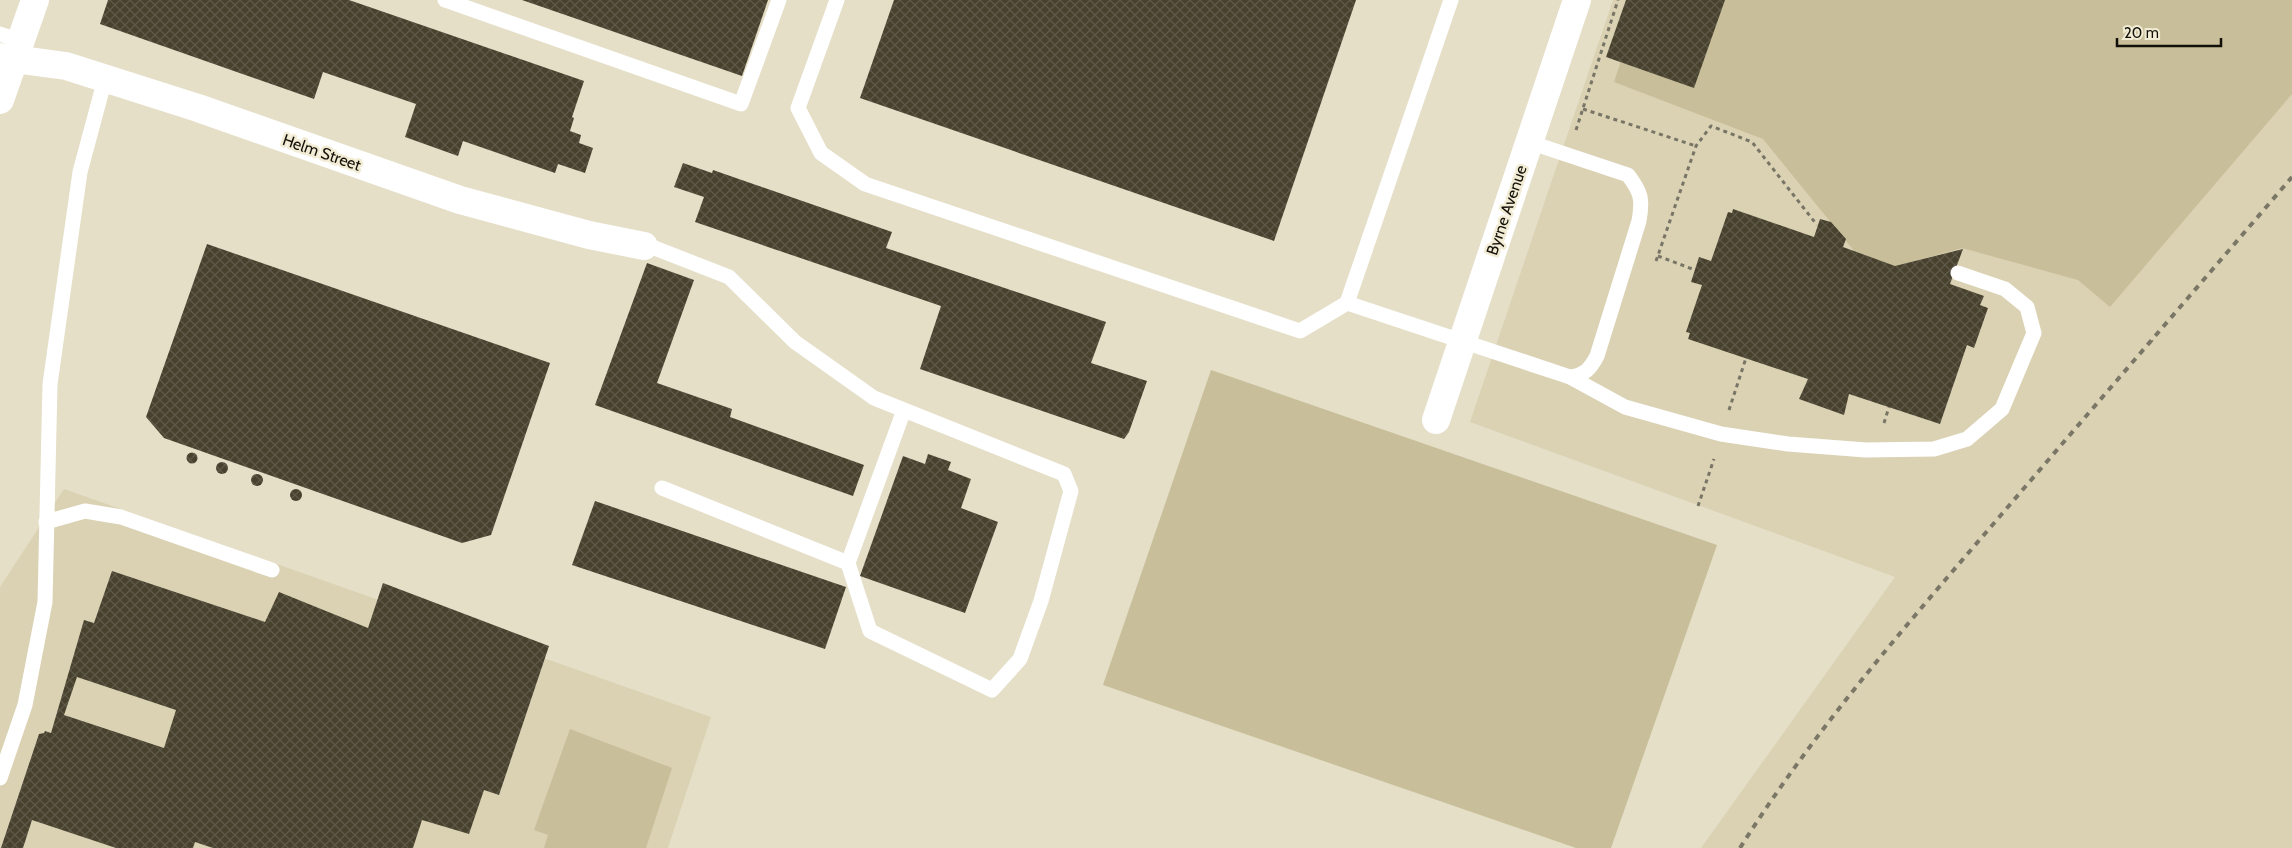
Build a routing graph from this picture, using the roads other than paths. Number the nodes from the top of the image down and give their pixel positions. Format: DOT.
graph roads {
  1 [pos="35,0"];
  2 [pos="445,0"];
  3 [pos="779,0"];
  4 [pos="837,0"];
  5 [pos="1451,0"];
  6 [pos="1577,0"];
  7 [pos="9,48"];
  8 [pos="105,78"];
  9 [pos="0,100"];
  10 [pos="1529,142"];
  11 [pos="644,246"];
  12 [pos="1958,273"];
  13 [pos="1347,303"];
  14 [pos="1461,341"];
  15 [pos="1570,377"];
  16 [pos="904,410"];
  17 [pos="1436,420"];
  18 [pos="662,488"];
  19 [pos="46,522"];
  20 [pos="848,563"];
  21 [pos="272,570"];
  22 [pos="0,778"];
  1 -- 7 [label="street"];
  2 -- 3 [label="lane"];
  4 -- 13 [label="lane"];
  5 -- 13 [label="lane"];
  6 -- 10 [label="street, Byrne Avenue"];
  7 -- 8 [label="street, Helm Street"];
  7 -- 9 [label="street"];
  8 -- 11 [label="street, Helm Street"];
  8 -- 19 [label="lane"];
  10 -- 14 [label="street, Byrne Avenue"];
  10 -- 15 [label="lane"];
  11 -- 16 [label="lane"];
  12 -- 15 [label="lane"];
  13 -- 14 [label="lane"];
  14 -- 15 [label="lane"];
  14 -- 17 [label="street, Byrne Avenue"];
  16 -- 20 [label="lane"];
  16 -- 20 [label="lane"];
  18 -- 20 [label="lane"];
  19 -- 21 [label="lane"];
  19 -- 22 [label="lane"];
}
